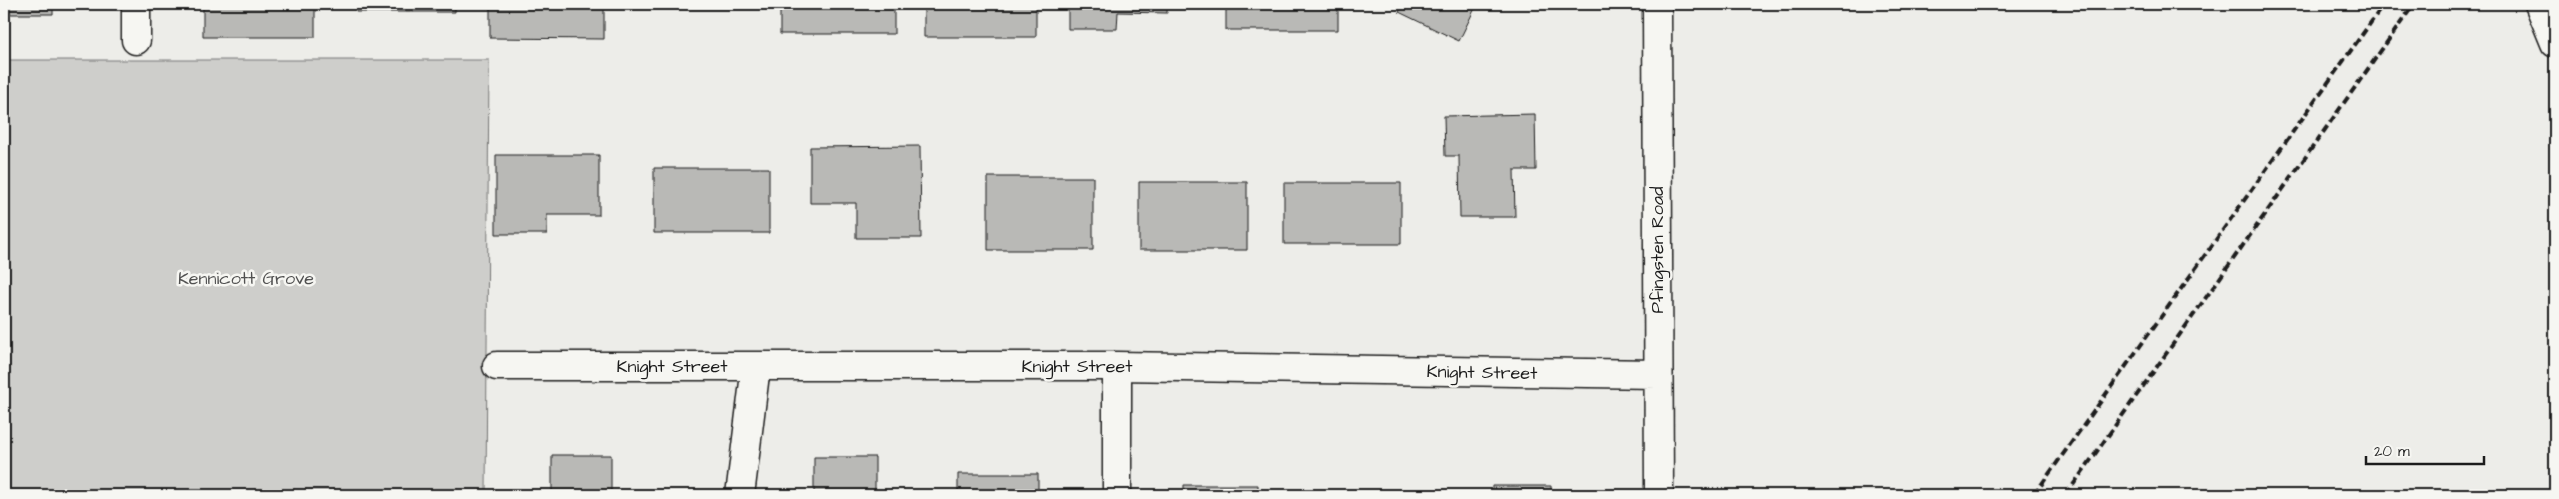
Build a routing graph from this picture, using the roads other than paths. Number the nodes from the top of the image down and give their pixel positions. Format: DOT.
graph roads {
  1 [pos="136,4"];
  2 [pos="1658,4"];
  3 [pos="2539,4"];
  4 [pos="136,40"];
  5 [pos="2555,44"];
  6 [pos="497,366"];
  7 [pos="756,366"];
  8 [pos="1117,366"];
  9 [pos="1658,374"];
  10 [pos="740,495"];
  11 [pos="1117,495"];
  12 [pos="1658,495"];
  1 -- 4 [label="street"];
  2 -- 9 [label="street, Pfingsten Road"];
  3 -- 5 [label="street"];
  6 -- 7 [label="street, Knight Street"];
  7 -- 8 [label="street, Knight Street"];
  7 -- 10 [label="street"];
  8 -- 9 [label="street, Knight Street"];
  8 -- 11 [label="street"];
  9 -- 12 [label="street, Pfingsten Road"];
}
